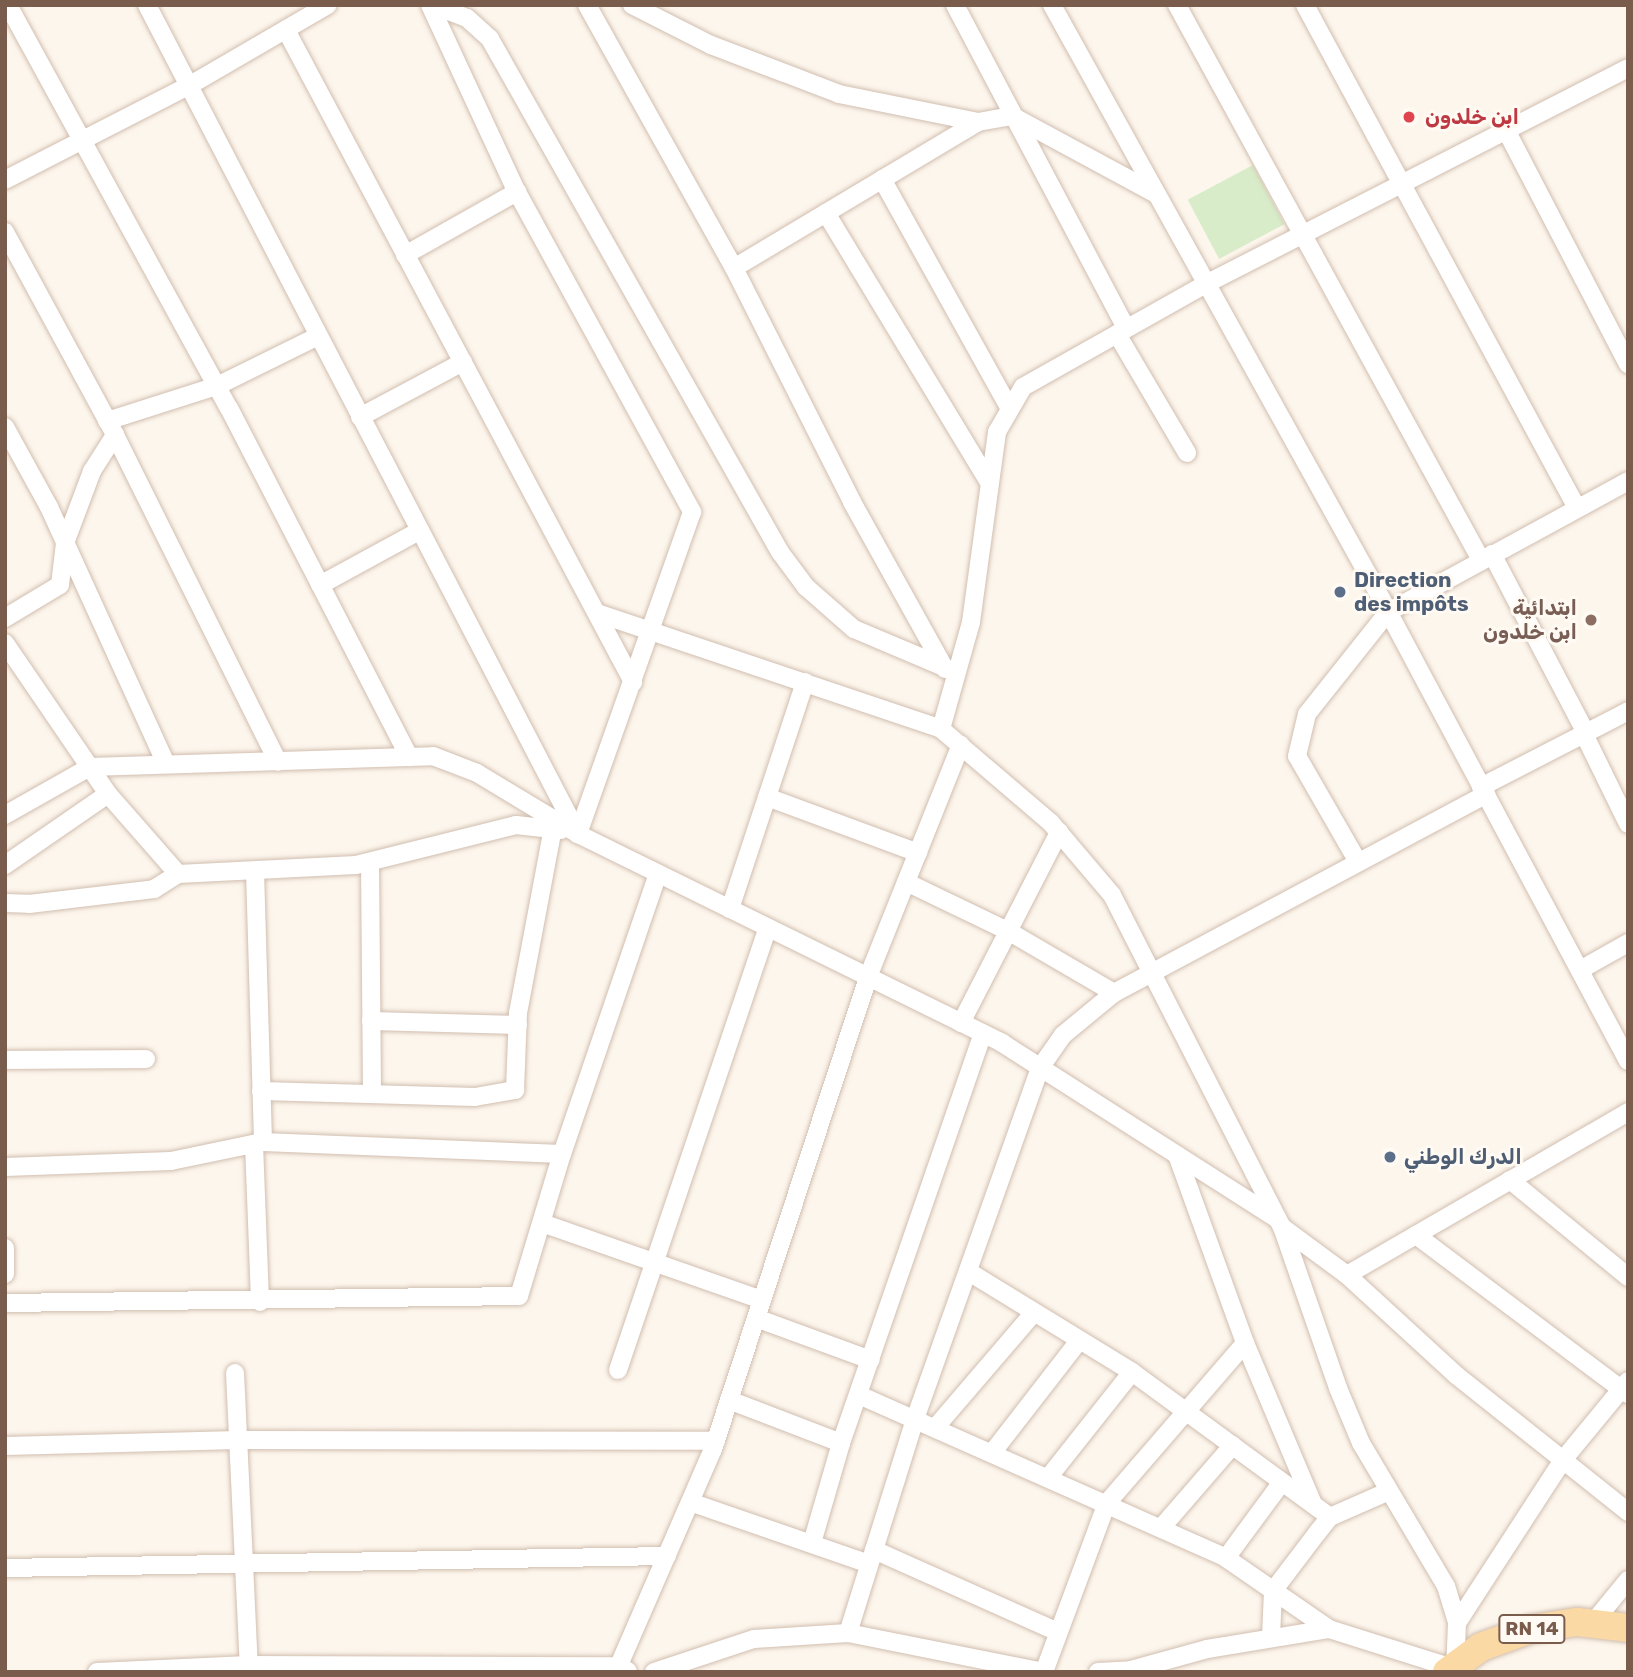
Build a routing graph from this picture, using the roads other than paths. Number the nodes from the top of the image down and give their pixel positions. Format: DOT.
graph roads {
  1 [pos="8,5"];
  2 [pos="147,5"];
  3 [pos="328,5"];
  4 [pos="431,5"];
  5 [pos="587,5"];
  6 [pos="632,5"];
  7 [pos="955,5"];
  8 [pos="1052,5"];
  9 [pos="1177,5"];
  10 [pos="1305,5"];
  11 [pos="286,30"];
  12 [pos="1628,68"];
  13 [pos="192,84"];
  14 [pos="1012,116"];
  15 [pos="978,122"];
  16 [pos="1506,130"];
  17 [pos="81,141"];
  18 [pos="882,179"];
  19 [pos="5,180"];
  20 [pos="1402,184"];
  21 [pos="517,192"];
  22 [pos="1156,194"];
  23 [pos="826,213"];
  24 [pos="5,232"];
  25 [pos="1303,234"];
  26 [pos="405,255"];
  27 [pos="734,268"];
  28 [pos="1206,284"];
  29 [pos="1122,331"];
  30 [pos="318,336"];
  31 [pos="463,362"];
  32 [pos="1628,364"];
  33 [pos="217,386"];
  34 [pos="1010,409"];
  35 [pos="360,418"];
  36 [pos="5,427"];
  37 [pos="111,428"];
  38 [pos="1187,453"];
  39 [pos="988,481"];
  40 [pos="1628,481"];
  41 [pos="1577,508"];
  42 [pos="419,531"];
  43 [pos="65,543"];
  44 [pos="1487,557"];
  45 [pos="320,585"];
  46 [pos="1388,612"];
  47 [pos="597,613"];
  48 [pos="5,618"];
  49 [pos="652,629"];
  50 [pos="5,643"];
  51 [pos="948,674"];
  52 [pos="633,682"];
  53 [pos="805,682"];
  54 [pos="1628,711"];
  55 [pos="941,729"];
  56 [pos="1585,733"];
  57 [pos="961,745"];
  58 [pos="409,757"];
  59 [pos="278,762"];
  60 [pos="166,764"];
  61 [pos="90,767"];
  62 [pos="1483,790"];
  63 [pos="108,794"];
  64 [pos="767,797"];
  65 [pos="5,815"];
  66 [pos="1628,824"];
  67 [pos="553,828"];
  68 [pos="1059,832"];
  69 [pos="578,834"];
  70 [pos="918,853"];
  71 [pos="370,862"];
  72 [pos="1358,862"];
  73 [pos="5,865"];
  74 [pos="255,871"];
  75 [pos="178,874"];
  76 [pos="658,874"];
  77 [pos="906,882"];
  78 [pos="5,903"];
  79 [pos="730,909"];
  80 [pos="768,928"];
  81 [pos="1008,931"];
  82 [pos="1628,943"];
  83 [pos="1580,970"];
  84 [pos="1152,972"];
  85 [pos="868,977"];
  86 [pos="1114,993"];
  87 [pos="371,1021"];
  88 [pos="961,1023"];
  89 [pos="518,1025"];
  90 [pos="983,1034"];
  91 [pos="146,1059"];
  92 [pos="5,1060"];
  93 [pos="1628,1061"];
  94 [pos="1040,1068"];
  95 [pos="261,1091"];
  96 [pos="372,1092"];
  97 [pos="1628,1112"];
  98 [pos="258,1143"];
  99 [pos="562,1154"];
  100 [pos="1177,1155"];
  101 [pos="5,1167"];
  102 [pos="5,1178"];
  103 [pos="1510,1180"];
  104 [pos="542,1223"];
  105 [pos="1280,1223"];
  106 [pos="1416,1235"];
  107 [pos="5,1248"];
  108 [pos="655,1261"];
  109 [pos="969,1272"];
  110 [pos="5,1274"];
  111 [pos="1347,1275"];
  112 [pos="1628,1278"];
  113 [pos="762,1300"];
  114 [pos="260,1302"];
  115 [pos="5,1303"];
  116 [pos="1032,1315"];
  117 [pos="756,1318"];
  118 [pos="1080,1341"];
  119 [pos="1245,1343"];
  120 [pos="872,1360"];
  121 [pos="618,1370"];
  122 [pos="1132,1372"];
  123 [pos="234,1373"];
  124 [pos="1626,1388"];
  125 [pos="859,1395"];
  126 [pos="729,1399"];
  127 [pos="1188,1414"];
  128 [pos="915,1419"];
  129 [pos="935,1428"];
  130 [pos="238,1440"];
  131 [pos="716,1441"];
  132 [pos="841,1443"];
  133 [pos="1233,1445"];
  134 [pos="5,1446"];
  135 [pos="992,1453"];
  136 [pos="1563,1460"];
  137 [pos="1048,1478"];
  138 [pos="1282,1482"];
  139 [pos="1388,1491"];
  140 [pos="690,1502"];
  141 [pos="1107,1503"];
  142 [pos="1312,1504"];
  143 [pos="1628,1512"];
  144 [pos="1330,1517"];
  145 [pos="1162,1527"];
  146 [pos="811,1543"];
  147 [pos="667,1556"];
  148 [pos="872,1557"];
  149 [pos="1226,1558"];
  150 [pos="243,1560"];
  151 [pos="5,1567"];
  152 [pos="1628,1580"];
  153 [pos="1273,1591"];
  154 [pos="1457,1623"];
  155 [pos="1592,1624"];
  156 [pos="1628,1628"];
  157 [pos="1329,1629"];
  158 [pos="1058,1632"];
  159 [pos="848,1633"];
  160 [pos="1271,1637"];
  161 [pos="248,1668"];
  162 [pos="621,1670"];
  163 [pos="1452,1670"];
  164 [pos="97,1672"];
  165 [pos="654,1672"];
  166 [pos="1044,1672"];
  167 [pos="1098,1672"];
  1 -- 17 [label="street"];
  2 -- 13 [label="street"];
  3 -- 11 [label="street"];
  4 -- 21 [label="street"];
  4 -- 51 [label="street"];
  5 -- 27 [label="street"];
  6 -- 15 [label="street"];
  7 -- 14 [label="street"];
  8 -- 22 [label="street"];
  9 -- 25 [label="street"];
  10 -- 20 [label="street"];
  11 -- 13 [label="street"];
  11 -- 26 [label="street"];
  12 -- 16 [label="street"];
  13 -- 17 [label="street"];
  13 -- 30 [label="street"];
  14 -- 15 [label="street"];
  14 -- 22 [label="street"];
  14 -- 29 [label="street"];
  15 -- 18 [label="street"];
  16 -- 20 [label="street"];
  16 -- 32 [label="street"];
  17 -- 19 [label="street"];
  17 -- 33 [label="street"];
  18 -- 23 [label="street"];
  18 -- 34 [label="street"];
  20 -- 25 [label="street"];
  20 -- 41 [label="street"];
  21 -- 26 [label="street"];
  21 -- 49 [label="street"];
  22 -- 28 [label="street"];
  23 -- 27 [label="street"];
  23 -- 39 [label="street"];
  24 -- 37 [label="street"];
  25 -- 28 [label="street"];
  25 -- 44 [label="street"];
  26 -- 31 [label="street"];
  27 -- 51 [label="street"];
  28 -- 29 [label="street"];
  28 -- 46 [label="street"];
  29 -- 34 [label="street"];
  29 -- 38 [label="street"];
  30 -- 33 [label="street"];
  30 -- 35 [label="street"];
  31 -- 35 [label="street"];
  31 -- 47 [label="street"];
  33 -- 37 [label="street"];
  33 -- 45 [label="street"];
  34 -- 39 [label="street"];
  35 -- 42 [label="street"];
  36 -- 43 [label="street"];
  37 -- 43 [label="street"];
  37 -- 59 [label="street"];
  39 -- 51 [label="street"];
  40 -- 41 [label="street"];
  41 -- 44 [label="street"];
  42 -- 45 [label="street"];
  42 -- 69 [label="street"];
  43 -- 48 [label="street"];
  43 -- 60 [label="street"];
  44 -- 46 [label="street"];
  44 -- 56 [label="street"];
  45 -- 58 [label="street"];
  46 -- 62 [label="street"];
  46 -- 72 [label="street"];
  47 -- 49 [label="street"];
  47 -- 52 [label="street"];
  49 -- 52 [label="street"];
  49 -- 53 [label="street"];
  50 -- 61 [label="street"];
  51 -- 55 [label="street"];
  52 -- 69 [label="street"];
  53 -- 55 [label="street"];
  53 -- 64 [label="street"];
  54 -- 56 [label="street"];
  55 -- 57 [label="street"];
  56 -- 62 [label="street"];
  56 -- 66 [label="street"];
  57 -- 68 [label="street"];
  57 -- 70 [label="street"];
  58 -- 59 [label="street"];
  58 -- 69 [label="street"];
  59 -- 60 [label="street"];
  60 -- 61 [label="street"];
  61 -- 63 [label="street"];
  61 -- 65 [label="street"];
  62 -- 72 [label="street"];
  62 -- 83 [label="street"];
  63 -- 73 [label="street"];
  63 -- 75 [label="street"];
  64 -- 70 [label="street"];
  64 -- 79 [label="street"];
  67 -- 69 [label="street"];
  67 -- 71 [label="street"];
  67 -- 89 [label="street"];
  68 -- 81 [label="street"];
  68 -- 84 [label="street"];
  69 -- 76 [label="street"];
  70 -- 77 [label="street"];
  71 -- 74 [label="street"];
  71 -- 87 [label="street"];
  72 -- 84 [label="street"];
  74 -- 75 [label="street"];
  74 -- 95 [label="street"];
  75 -- 78 [label="street"];
  76 -- 79 [label="street"];
  76 -- 99 [label="street"];
  77 -- 81 [label="street"];
  77 -- 85 [label="street"];
  79 -- 80 [label="street"];
  80 -- 85 [label="street"];
  80 -- 108 [label="street"];
  81 -- 86 [label="street"];
  81 -- 88 [label="street"];
  82 -- 83 [label="street"];
  83 -- 93 [label="street"];
  84 -- 86 [label="street"];
  84 -- 105 [label="street"];
  85 -- 88 [label="street"];
  85 -- 113 [label="street"];
  86 -- 94 [label="street"];
  87 -- 89 [label="street"];
  87 -- 96 [label="street"];
  88 -- 90 [label="street"];
  89 -- 96 [label="street"];
  90 -- 94 [label="street"];
  90 -- 120 [label="street"];
  91 -- 92 [label="street"];
  94 -- 100 [label="street"];
  94 -- 109 [label="street"];
  95 -- 96 [label="street"];
  95 -- 98 [label="street"];
  97 -- 103 [label="street"];
  98 -- 99 [label="street"];
  98 -- 101 [label="street"];
  98 -- 114 [label="street"];
  99 -- 104 [label="street"];
  100 -- 105 [label="street"];
  100 -- 119 [label="street"];
  101 -- 102 [label="street"];
  103 -- 106 [label="street"];
  103 -- 112 [label="street"];
  104 -- 108 [label="street"];
  104 -- 114 [label="street"];
  105 -- 111 [label="street"];
  105 -- 139 [label="street"];
  106 -- 111 [label="street"];
  106 -- 124 [label="street"];
  107 -- 110 [label="street"];
  108 -- 113 [label="street"];
  108 -- 121 [label="street"];
  109 -- 116 [label="street"];
  109 -- 128 [label="street"];
  111 -- 136 [label="street"];
  113 -- 117 [label="street"];
  114 -- 115 [label="street"];
  116 -- 118 [label="street"];
  116 -- 129 [label="street"];
  117 -- 120 [label="street"];
  117 -- 126 [label="street"];
  118 -- 122 [label="street"];
  118 -- 135 [label="street"];
  119 -- 127 [label="street"];
  119 -- 142 [label="street"];
  120 -- 125 [label="street"];
  122 -- 127 [label="street"];
  122 -- 137 [label="street"];
  123 -- 130 [label="street"];
  124 -- 136 [label="street"];
  125 -- 128 [label="street"];
  125 -- 132 [label="street"];
  126 -- 131 [label="street"];
  126 -- 132 [label="street"];
  127 -- 133 [label="street"];
  127 -- 141 [label="street"];
  128 -- 129 [label="street"];
  128 -- 148 [label="street"];
  129 -- 135 [label="street"];
  130 -- 131 [label="street"];
  130 -- 134 [label="street"];
  130 -- 150 [label="street"];
  131 -- 140 [label="street"];
  132 -- 146 [label="street"];
  133 -- 138 [label="street"];
  133 -- 145 [label="street"];
  135 -- 137 [label="street"];
  136 -- 143 [label="street"];
  136 -- 154 [label="street"];
  137 -- 141 [label="street"];
  138 -- 142 [label="street"];
  138 -- 149 [label="street"];
  139 -- 144 [label="street"];
  139 -- 154 [label="street"];
  140 -- 146 [label="street"];
  140 -- 147 [label="street"];
  141 -- 145 [label="street"];
  141 -- 158 [label="street"];
  142 -- 144 [label="street"];
  144 -- 153 [label="street"];
  145 -- 149 [label="street"];
  146 -- 148 [label="street"];
  147 -- 150 [label="street"];
  147 -- 162 [label="street"];
  148 -- 158 [label="street"];
  148 -- 159 [label="street"];
  149 -- 153 [label="street"];
  150 -- 151 [label="street"];
  150 -- 161 [label="street"];
  152 -- 155 [label="street"];
  153 -- 157 [label="street"];
  153 -- 160 [label="street"];
  154 -- 163 [label="street"];
  155 -- 156 [label="main road, RN 14"];
  155 -- 163 [label="main road, RN 14"];
  157 -- 160 [label="street"];
  157 -- 163 [label="street"];
  158 -- 166 [label="street"];
  159 -- 165 [label="street"];
  159 -- 166 [label="street"];
  160 -- 167 [label="street"];
  161 -- 162 [label="street"];
  161 -- 164 [label="street"];
}
